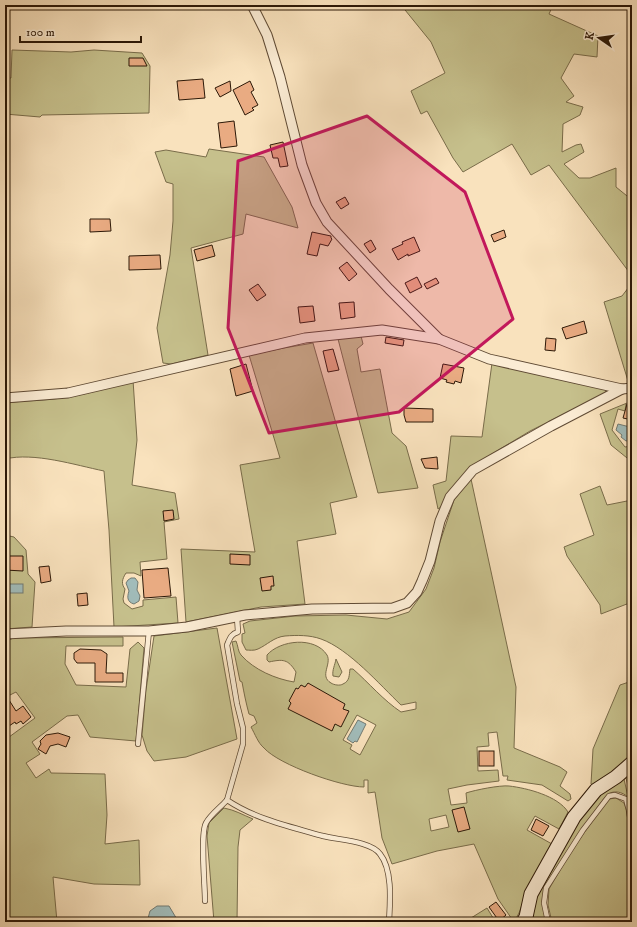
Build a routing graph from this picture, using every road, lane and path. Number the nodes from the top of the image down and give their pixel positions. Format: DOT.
graph roads {
  1 [pos="252,5"];
  2 [pos="439,339"];
  3 [pos="632,388"];
  4 [pos="622,389"];
  5 [pos="5,398"];
  6 [pos="236,617"];
  7 [pos="149,631"];
  8 [pos="5,634"];
  9 [pos="138,744"];
  10 [pos="632,763"];
  11 [pos="227,800"];
  12 [pos="632,830"];
  13 [pos="205,901"];
  14 [pos="389,922"];
  15 [pos="523,922"];
  16 [pos="548,922"];
  1 -- 2 [label="street"];
  2 -- 4 [label="street"];
  2 -- 5 [label="street"];
  3 -- 4 [label="street"];
  4 -- 6 [label="street"];
  6 -- 7 [label="street"];
  6 -- 11 [label="lane"];
  7 -- 8 [label="street"];
  7 -- 9 [label="lane"];
  10 -- 15 [label="street"];
  11 -- 13 [label="lane"];
  11 -- 14 [label="lane"];
  12 -- 16 [label="lane"];
}
